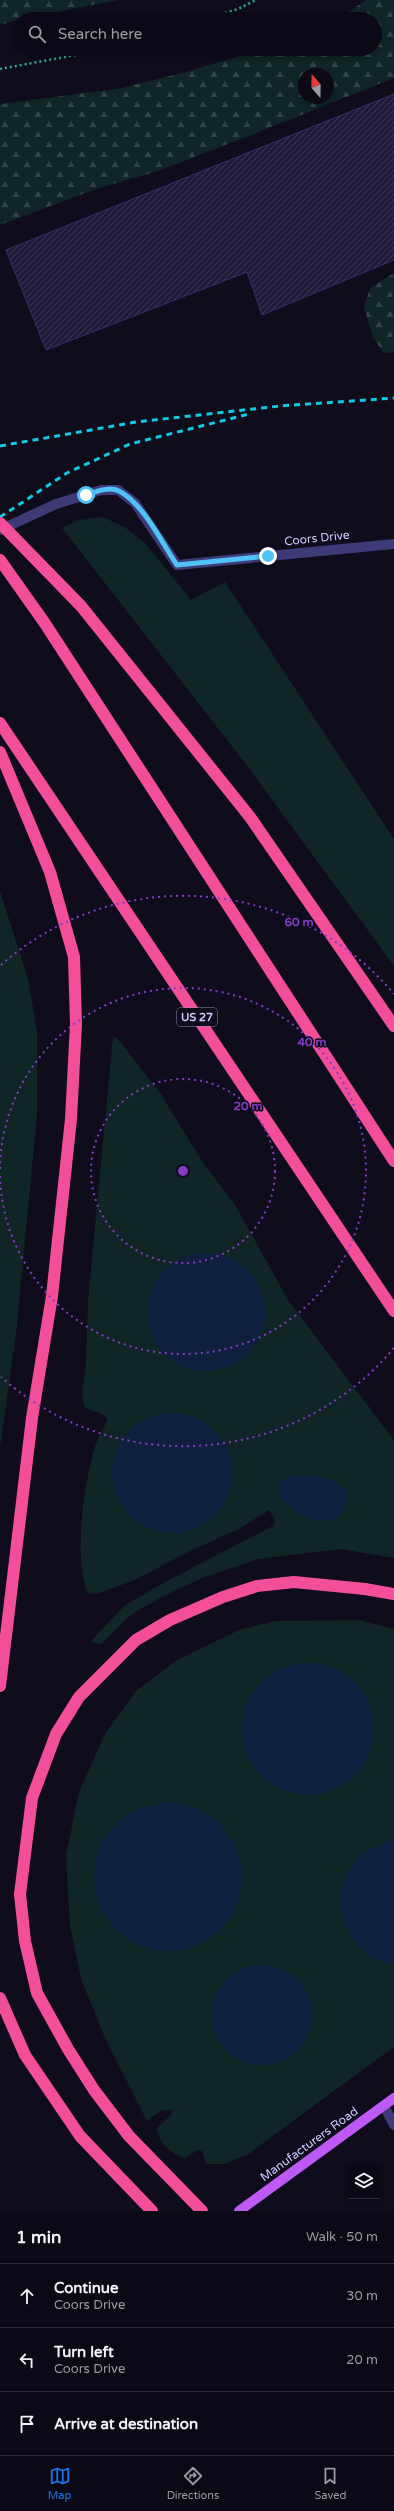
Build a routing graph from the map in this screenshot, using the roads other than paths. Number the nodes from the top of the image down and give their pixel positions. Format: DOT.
graph roads {
  1 [pos="0,523"];
  2 [pos="0,530"];
  3 [pos="394,544"];
  4 [pos="0,560"];
  5 [pos="0,723"];
  6 [pos="0,752"];
  7 [pos="394,1026"];
  8 [pos="394,1161"];
  9 [pos="394,1311"];
  10 [pos="394,1594"];
  11 [pos="0,1686"];
  12 [pos="0,1998"];
  13 [pos="394,2098"];
  14 [pos="384,2106"];
  15 [pos="394,2125"];
  16 [pos="152,2211"];
  17 [pos="202,2211"];
  18 [pos="239,2211"];
  1 -- 7 [label="highway, bridge"];
  2 -- 3 [label="street, Coors Drive"];
  4 -- 8 [label="highway"];
  5 -- 9 [label="highway, US 27"];
  6 -- 11 [label="highway"];
  10 -- 17 [label="highway"];
  12 -- 16 [label="highway"];
  13 -- 14 [label="main road, Manufacturers Road"];
  14 -- 15 [label="street"];
  14 -- 18 [label="main road, Manufacturers Road"];
}
